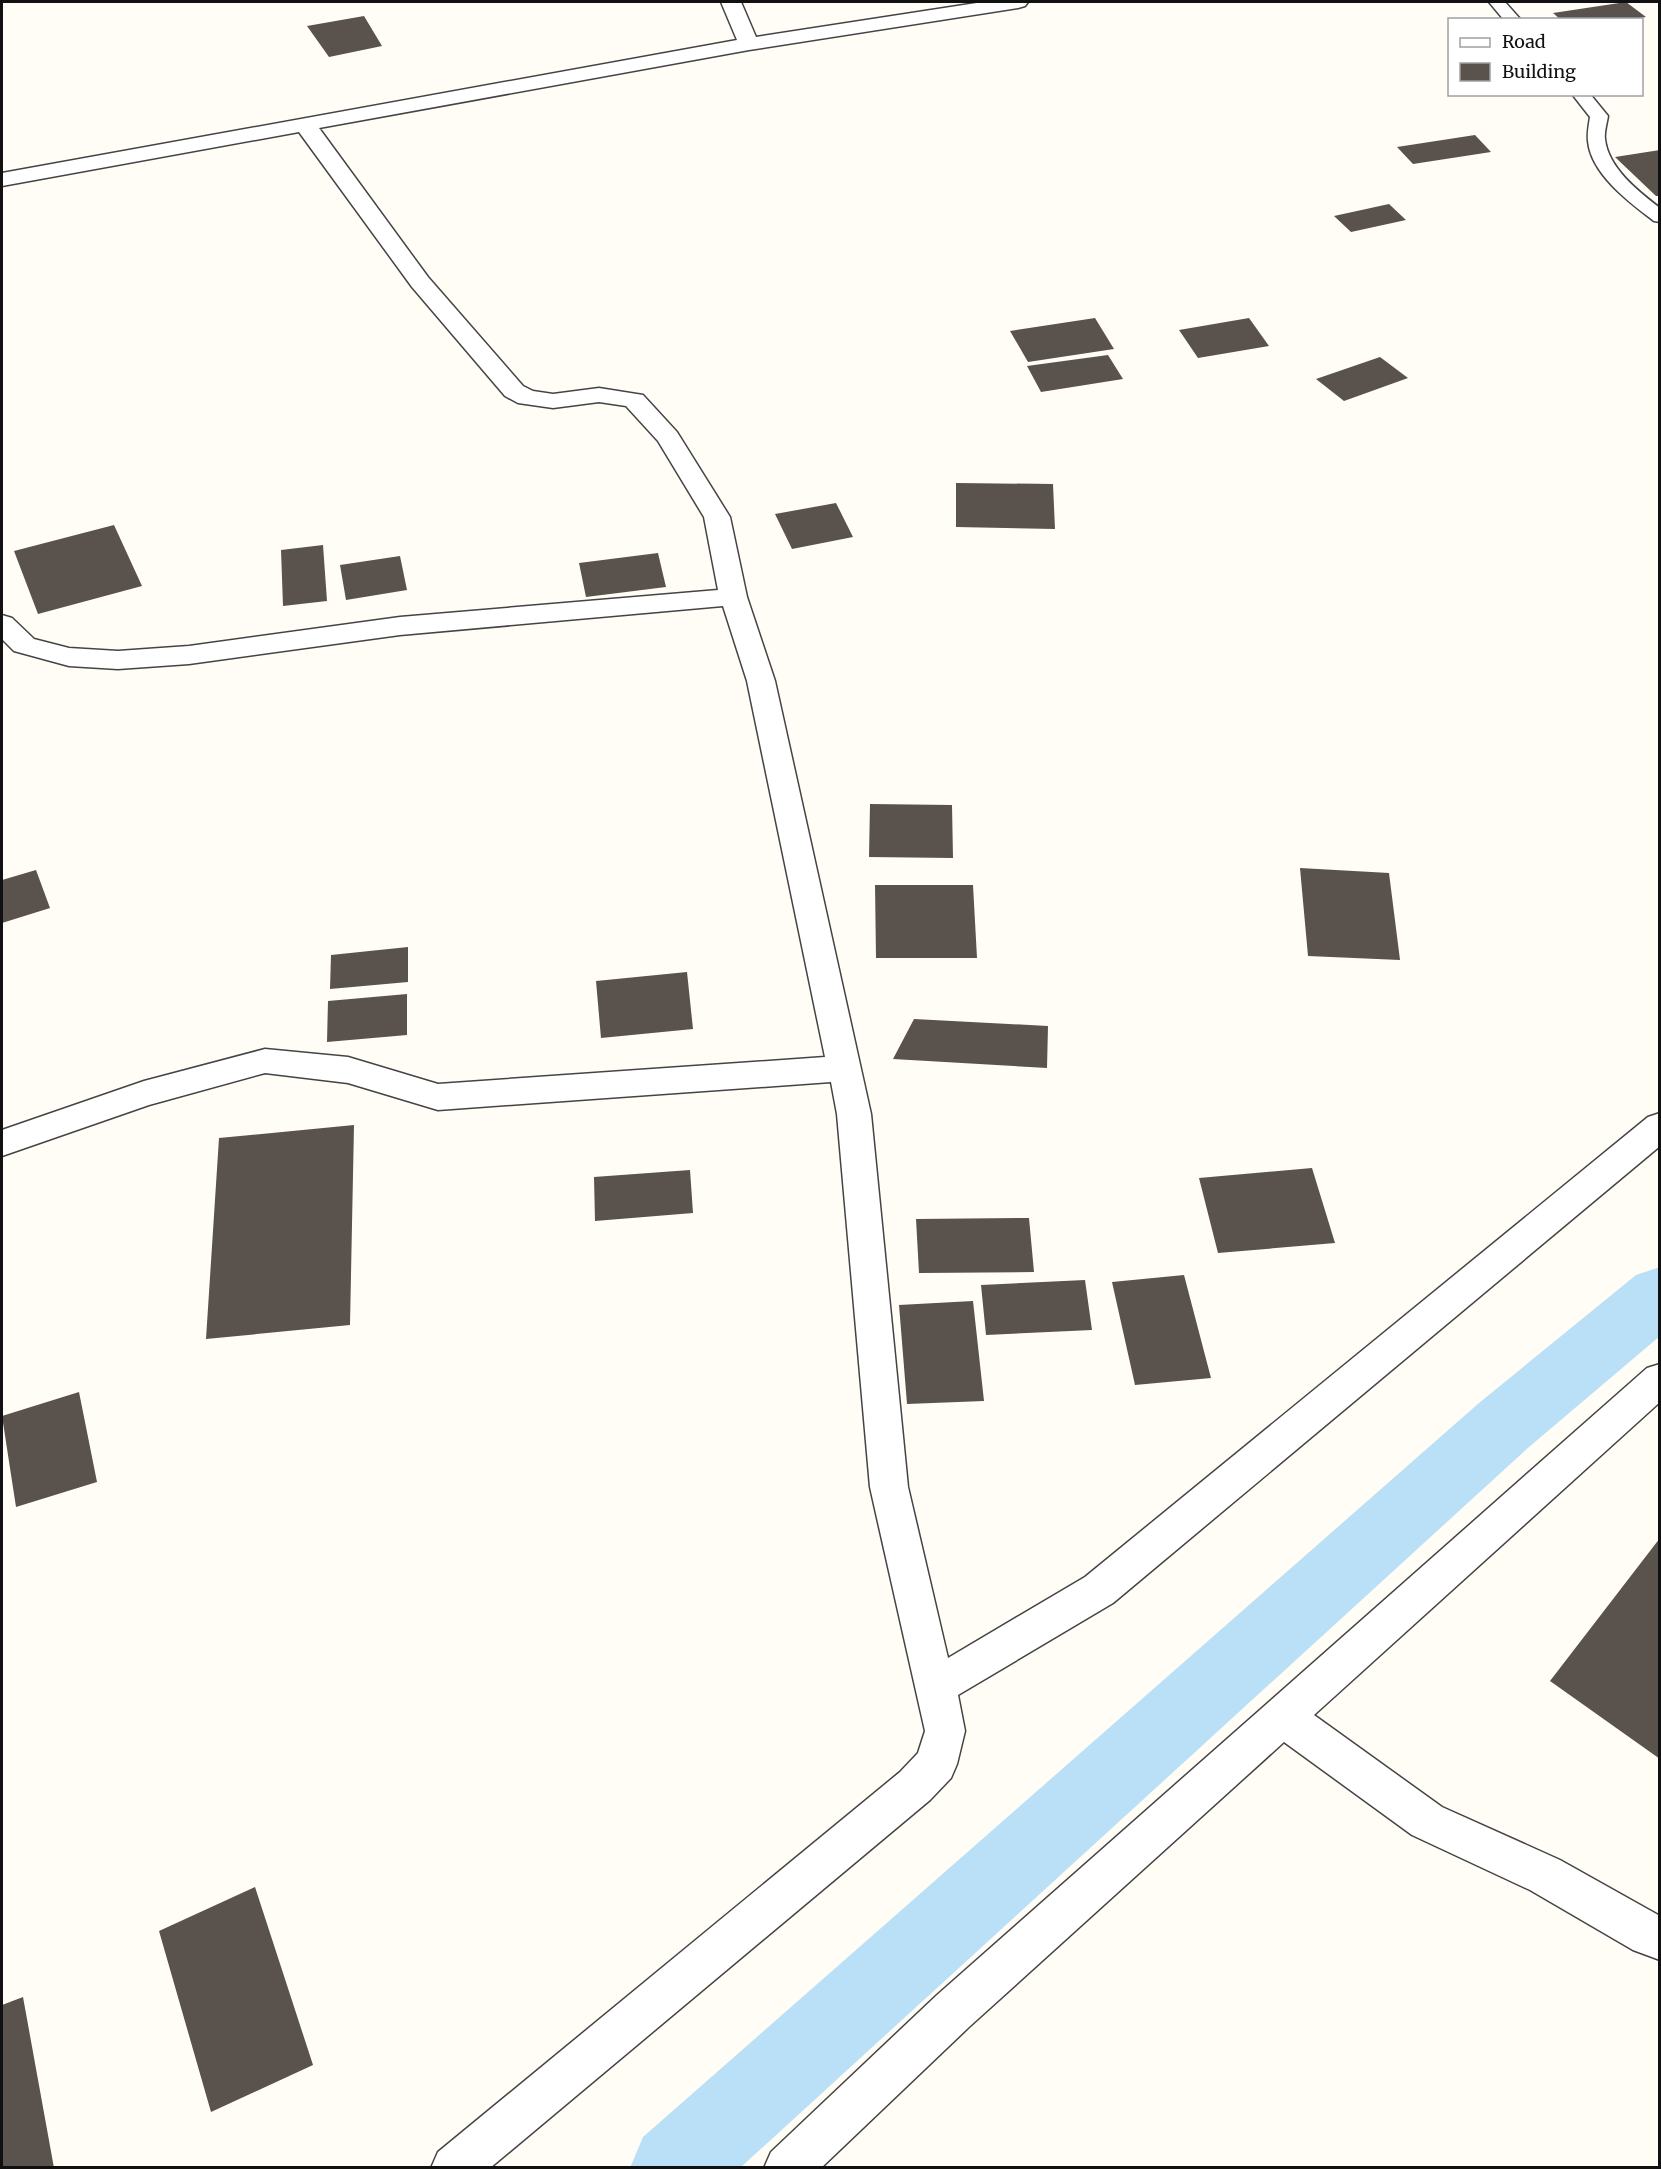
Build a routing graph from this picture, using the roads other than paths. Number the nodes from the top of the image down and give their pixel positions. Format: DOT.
graph roads {
  1 [pos="731,2"];
  2 [pos="1017,2"];
  3 [pos="1497,2"];
  4 [pos="1511,18"];
  5 [pos="749,44"];
  6 [pos="1582,96"];
  7 [pos="304,123"];
  8 [pos="2,179"];
  9 [pos="1659,217"];
  10 [pos="733,597"];
  11 [pos="2,624"];
  12 [pos="845,1068"];
  13 [pos="1659,1126"];
  14 [pos="2,1143"];
  15 [pos="1659,1379"];
  16 [pos="936,1686"];
  17 [pos="1282,1716"];
  18 [pos="1659,1938"];
  19 [pos="454,2168"];
  20 [pos="787,2168"];
  1 -- 5 [label="street"];
  2 -- 5 [label="street"];
  3 -- 4 [label="lane"];
  5 -- 7 [label="street"];
  6 -- 9 [label="lane"];
  7 -- 8 [label="street"];
  7 -- 10 [label="street"];
  10 -- 11 [label="street"];
  10 -- 12 [label="street"];
  12 -- 14 [label="street"];
  12 -- 16 [label="street"];
  13 -- 16 [label="street"];
  15 -- 17 [label="street"];
  16 -- 19 [label="street"];
  17 -- 18 [label="street"];
  17 -- 20 [label="street"];
}
